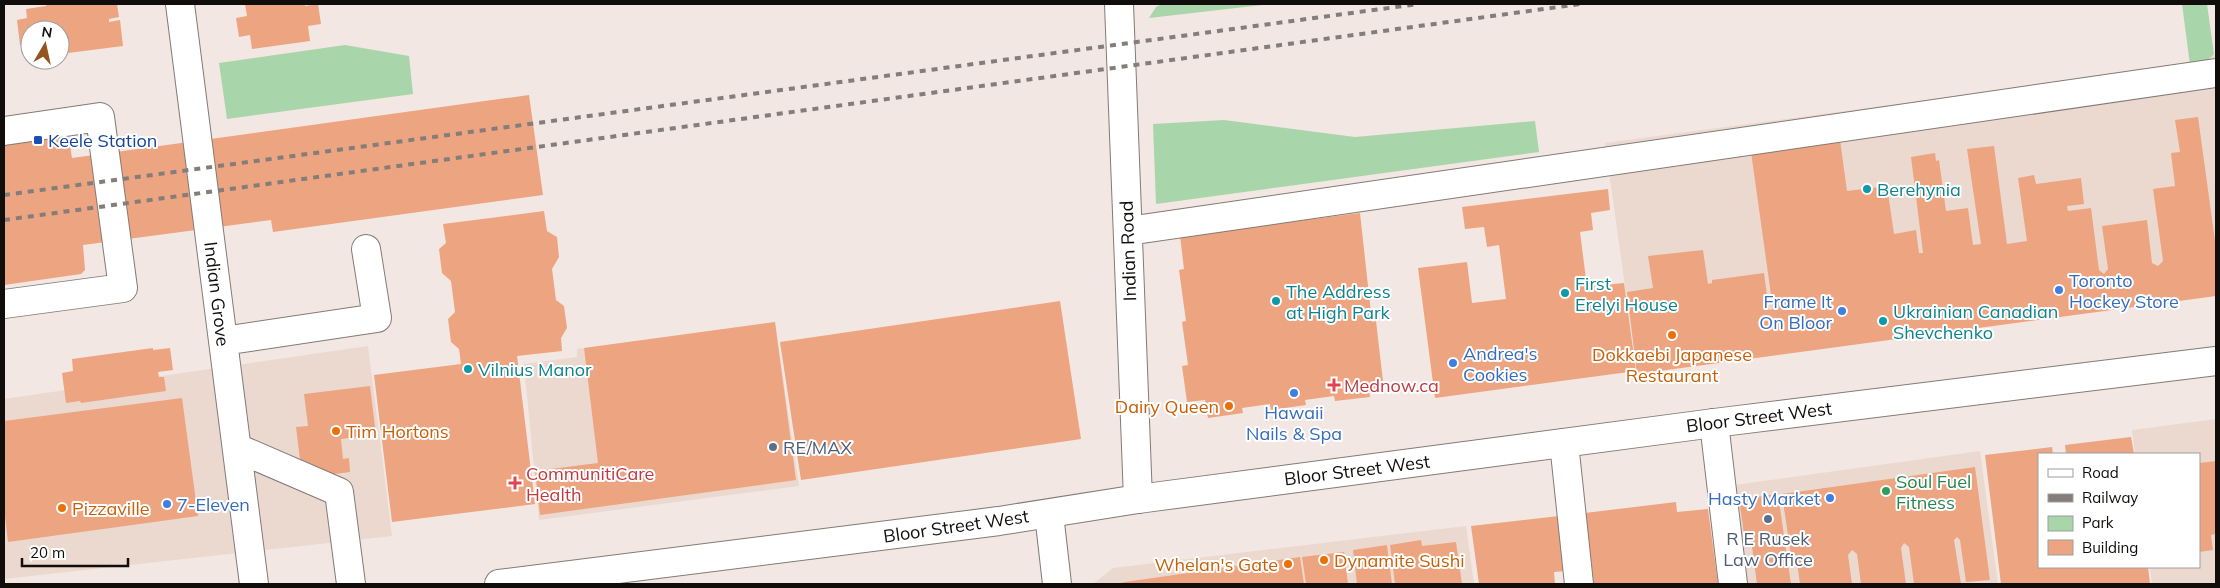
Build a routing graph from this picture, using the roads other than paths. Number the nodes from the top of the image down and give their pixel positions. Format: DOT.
graph roads {
  1 [pos="180,4"];
  2 [pos="1120,4"];
  3 [pos="2216,73"];
  4 [pos="4,131"];
  5 [pos="1128,231"];
  6 [pos="366,249"];
  7 [pos="4,304"];
  8 [pos="223,340"];
  9 [pos="2216,361"];
  10 [pos="1714,422"];
  11 [pos="1564,443"];
  12 [pos="237,448"];
  13 [pos="1138,498"];
  14 [pos="1049,514"];
  15 [pos="254,584"];
  16 [pos="351,584"];
  17 [pos="499,584"];
  18 [pos="1057,584"];
  19 [pos="1579,584"];
  20 [pos="1733,584"];
  1 -- 8 [label="main road, Indian Grove"];
  2 -- 5 [label="main road, Indian Road"];
  3 -- 5 [label="main road"];
  4 -- 7 [label="main road"];
  5 -- 13 [label="main road, Indian Road"];
  6 -- 8 [label="main road"];
  8 -- 12 [label="main road, Indian Grove"];
  9 -- 10 [label="main road, Bloor Street West"];
  10 -- 11 [label="main road, Bloor Street West"];
  10 -- 20 [label="main road"];
  11 -- 13 [label="main road, Bloor Street West"];
  11 -- 19 [label="main road"];
  12 -- 15 [label="main road, Indian Grove"];
  12 -- 16 [label="main road"];
  13 -- 14 [label="main road, Bloor Street West"];
  14 -- 17 [label="main road, Bloor Street West"];
  14 -- 18 [label="main road"];
}
